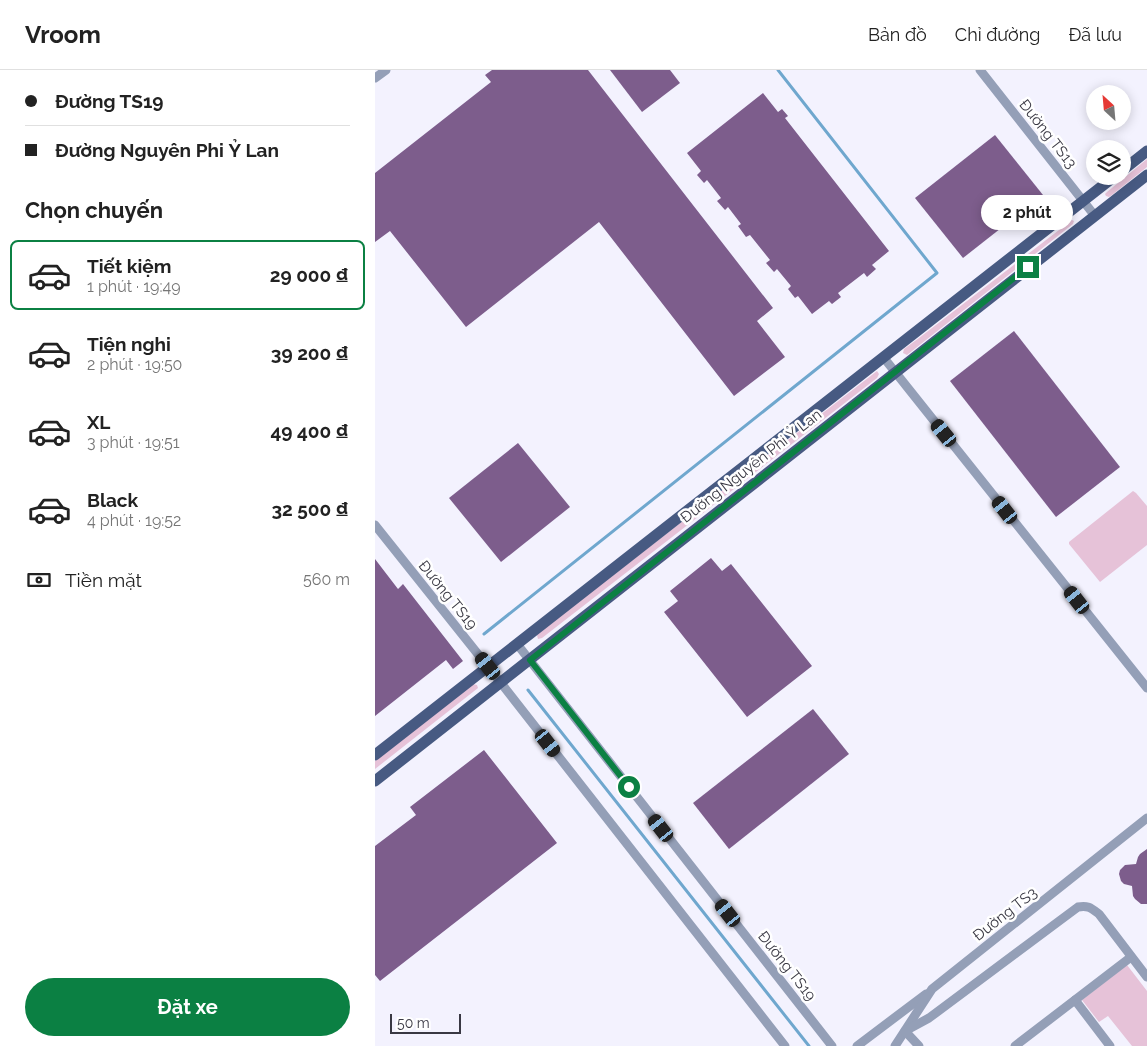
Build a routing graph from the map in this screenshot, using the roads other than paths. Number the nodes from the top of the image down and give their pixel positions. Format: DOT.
graph roads {
  1 [pos="386,70"];
  2 [pos="980,70"];
  3 [pos="375,78"];
  4 [pos="1147,151"];
  5 [pos="1131,164"];
  6 [pos="1147,174"];
  7 [pos="1103,185"];
  8 [pos="1083,201"];
  9 [pos="1095,216"];
  10 [pos="884,358"];
  11 [pos="895,372"];
  12 [pos="375,525"];
  13 [pos="517,644"];
  14 [pos="530,660"];
  15 [pos="488,666"];
  16 [pos="501,683"];
  17 [pos="1147,688"];
  18 [pos="375,755"];
  19 [pos="375,781"];
  20 [pos="1147,818"];
  21 [pos="1131,957"];
  22 [pos="1147,977"];
  23 [pos="932,989"];
  24 [pos="1075,1000"];
  25 [pos="905,1031"];
  26 [pos="785,1046"];
  27 [pos="832,1046"];
  28 [pos="857,1046"];
  29 [pos="895,1046"];
  30 [pos="919,1046"];
  31 [pos="1016,1046"];
  32 [pos="1110,1046"];
  1 -- 3 [label="street"];
  2 -- 8 [label="street, Đường TS13"];
  4 -- 5 [label="main road"];
  6 -- 9 [label="main road, Đường Nguyên Phi Ỷ Lan"];
  7 -- 8 [label="main road, Đường Nguyên Phi Ỷ Lan"];
  8 -- 9 [label="street, Đường TS13"];
  8 -- 10 [label="main road, Đường Nguyên Phi Ỷ Lan"];
  9 -- 11 [label="main road, Đường Nguyên Phi Ỷ Lan"];
  10 -- 11 [label="street"];
  10 -- 13 [label="main road, Đường Nguyên Phi Ỷ Lan"];
  11 -- 14 [label="main road, Đường Nguyên Phi Ỷ Lan"];
  11 -- 17 [label="street"];
  12 -- 15 [label="street, Đường TS19"];
  13 -- 14 [label="street, Đường TS19"];
  13 -- 15 [label="main road, Đường Nguyên Phi Ỷ Lan"];
  14 -- 16 [label="main road, Đường Nguyên Phi Ỷ Lan"];
  14 -- 27 [label="street, Đường TS19"];
  15 -- 16 [label="street, Đường TS19"];
  15 -- 18 [label="main road, Đường Nguyên Phi Ỷ Lan"];
  16 -- 19 [label="main road, Đường Nguyên Phi Ỷ Lan"];
  16 -- 26 [label="street, Đường TS19"];
  20 -- 23 [label="street, Đường TS3"];
  21 -- 22 [label="street"];
  21 -- 24 [label="street"];
  21 -- 25 [label="street"];
  23 -- 25 [label="street, Đường TS3"];
  23 -- 28 [label="street"];
  24 -- 31 [label="street"];
  24 -- 32 [label="street"];
  25 -- 29 [label="street, Đường TS3"];
  25 -- 30 [label="street"];
}
